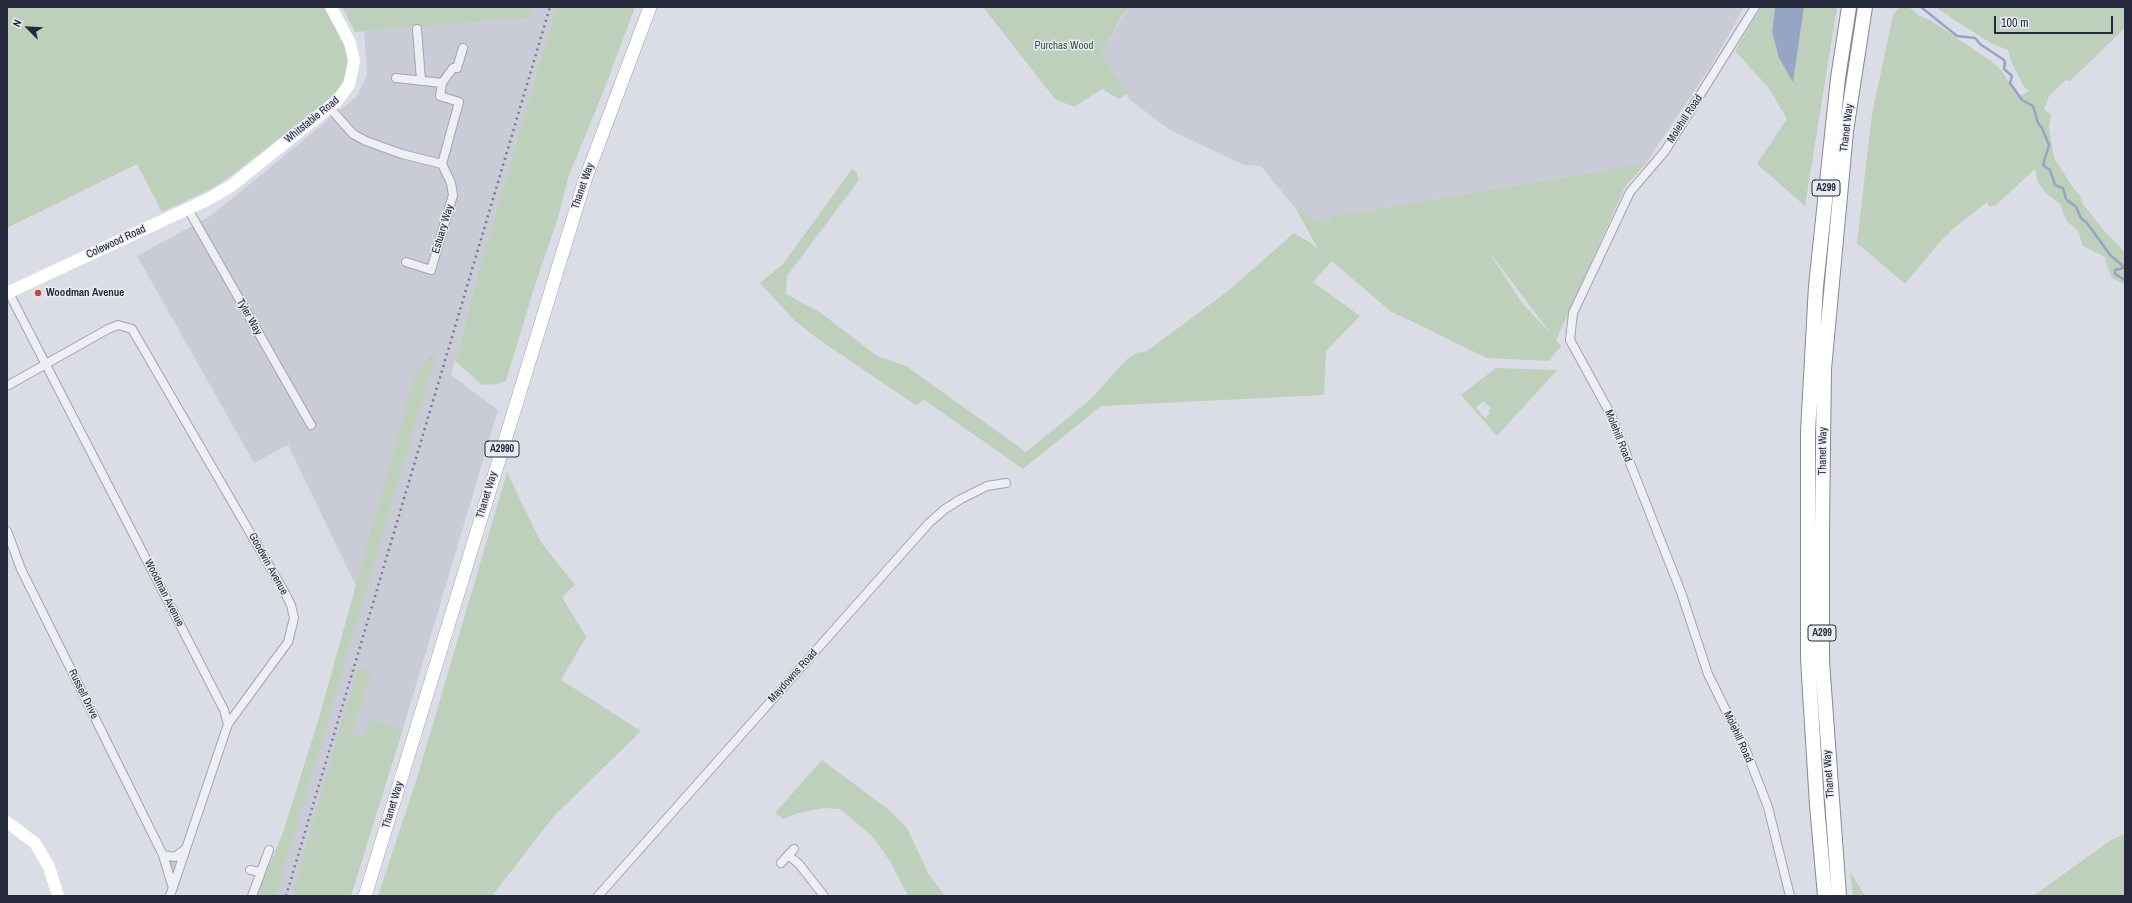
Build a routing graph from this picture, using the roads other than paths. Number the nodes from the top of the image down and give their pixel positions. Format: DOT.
graph roads {
  1 [pos="331,7"];
  2 [pos="650,7"];
  3 [pos="1755,7"];
  4 [pos="1849,7"];
  5 [pos="1865,7"];
  6 [pos="417,29"];
  7 [pos="463,48"];
  8 [pos="396,78"];
  9 [pos="420,80"];
  10 [pos="442,83"];
  11 [pos="329,107"];
  12 [pos="442,164"];
  13 [pos="226,189"];
  14 [pos="188,209"];
  15 [pos="406,262"];
  16 [pos="8,293"];
  17 [pos="46,366"];
  18 [pos="7,386"];
  19 [pos="311,425"];
  20 [pos="1006,483"];
  21 [pos="7,531"];
  22 [pos="228,724"];
  23 [pos="7,822"];
  24 [pos="185,849"];
  25 [pos="794,849"];
  26 [pos="269,850"];
  27 [pos="163,855"];
  28 [pos="788,855"];
  29 [pos="781,863"];
  30 [pos="250,870"];
  31 [pos="260,872"];
  32 [pos="172,886"];
  33 [pos="58,896"];
  34 [pos="170,896"];
  35 [pos="252,896"];
  36 [pos="365,896"];
  37 [pos="598,896"];
  38 [pos="824,896"];
  39 [pos="1790,896"];
  40 [pos="1825,896"];
  41 [pos="1839,896"];
  1 -- 11 [label="main road, Whitstable Road"];
  2 -- 36 [label="main road, Thanet Way / A2990"];
  3 -- 39 [label="street, Molehill Road"];
  4 -- 40 [label="highway, Thanet Way / A299"];
  5 -- 41 [label="highway, Thanet Way / A299"];
  6 -- 9 [label="street"];
  7 -- 10 [label="street"];
  8 -- 9 [label="street"];
  9 -- 10 [label="street"];
  10 -- 12 [label="street"];
  11 -- 12 [label="street"];
  11 -- 13 [label="main road, Whitstable Road"];
  12 -- 15 [label="street, Estuary Way"];
  13 -- 14 [label="main road, Colewood Road"];
  14 -- 16 [label="main road, Colewood Road"];
  14 -- 19 [label="street, Tyler Way"];
  16 -- 17 [label="street, Woodman Avenue"];
  17 -- 18 [label="street"];
  17 -- 22 [label="street, Woodman Avenue"];
  17 -- 22 [label="street, Goodwin Avenue"];
  20 -- 37 [label="street, Maydowns Road"];
  21 -- 27 [label="street, Russell Drive"];
  22 -- 24 [label="street, Goodwin Avenue"];
  23 -- 33 [label="main road"];
  24 -- 27 [label="street"];
  24 -- 32 [label="street, Goodwin Avenue"];
  25 -- 28 [label="street"];
  26 -- 31 [label="street"];
  27 -- 32 [label="street, Russell Drive"];
  28 -- 29 [label="street"];
  28 -- 38 [label="street"];
  30 -- 31 [label="street"];
  31 -- 35 [label="street"];
  32 -- 34 [label="street, Goodwin Avenue"];
}
